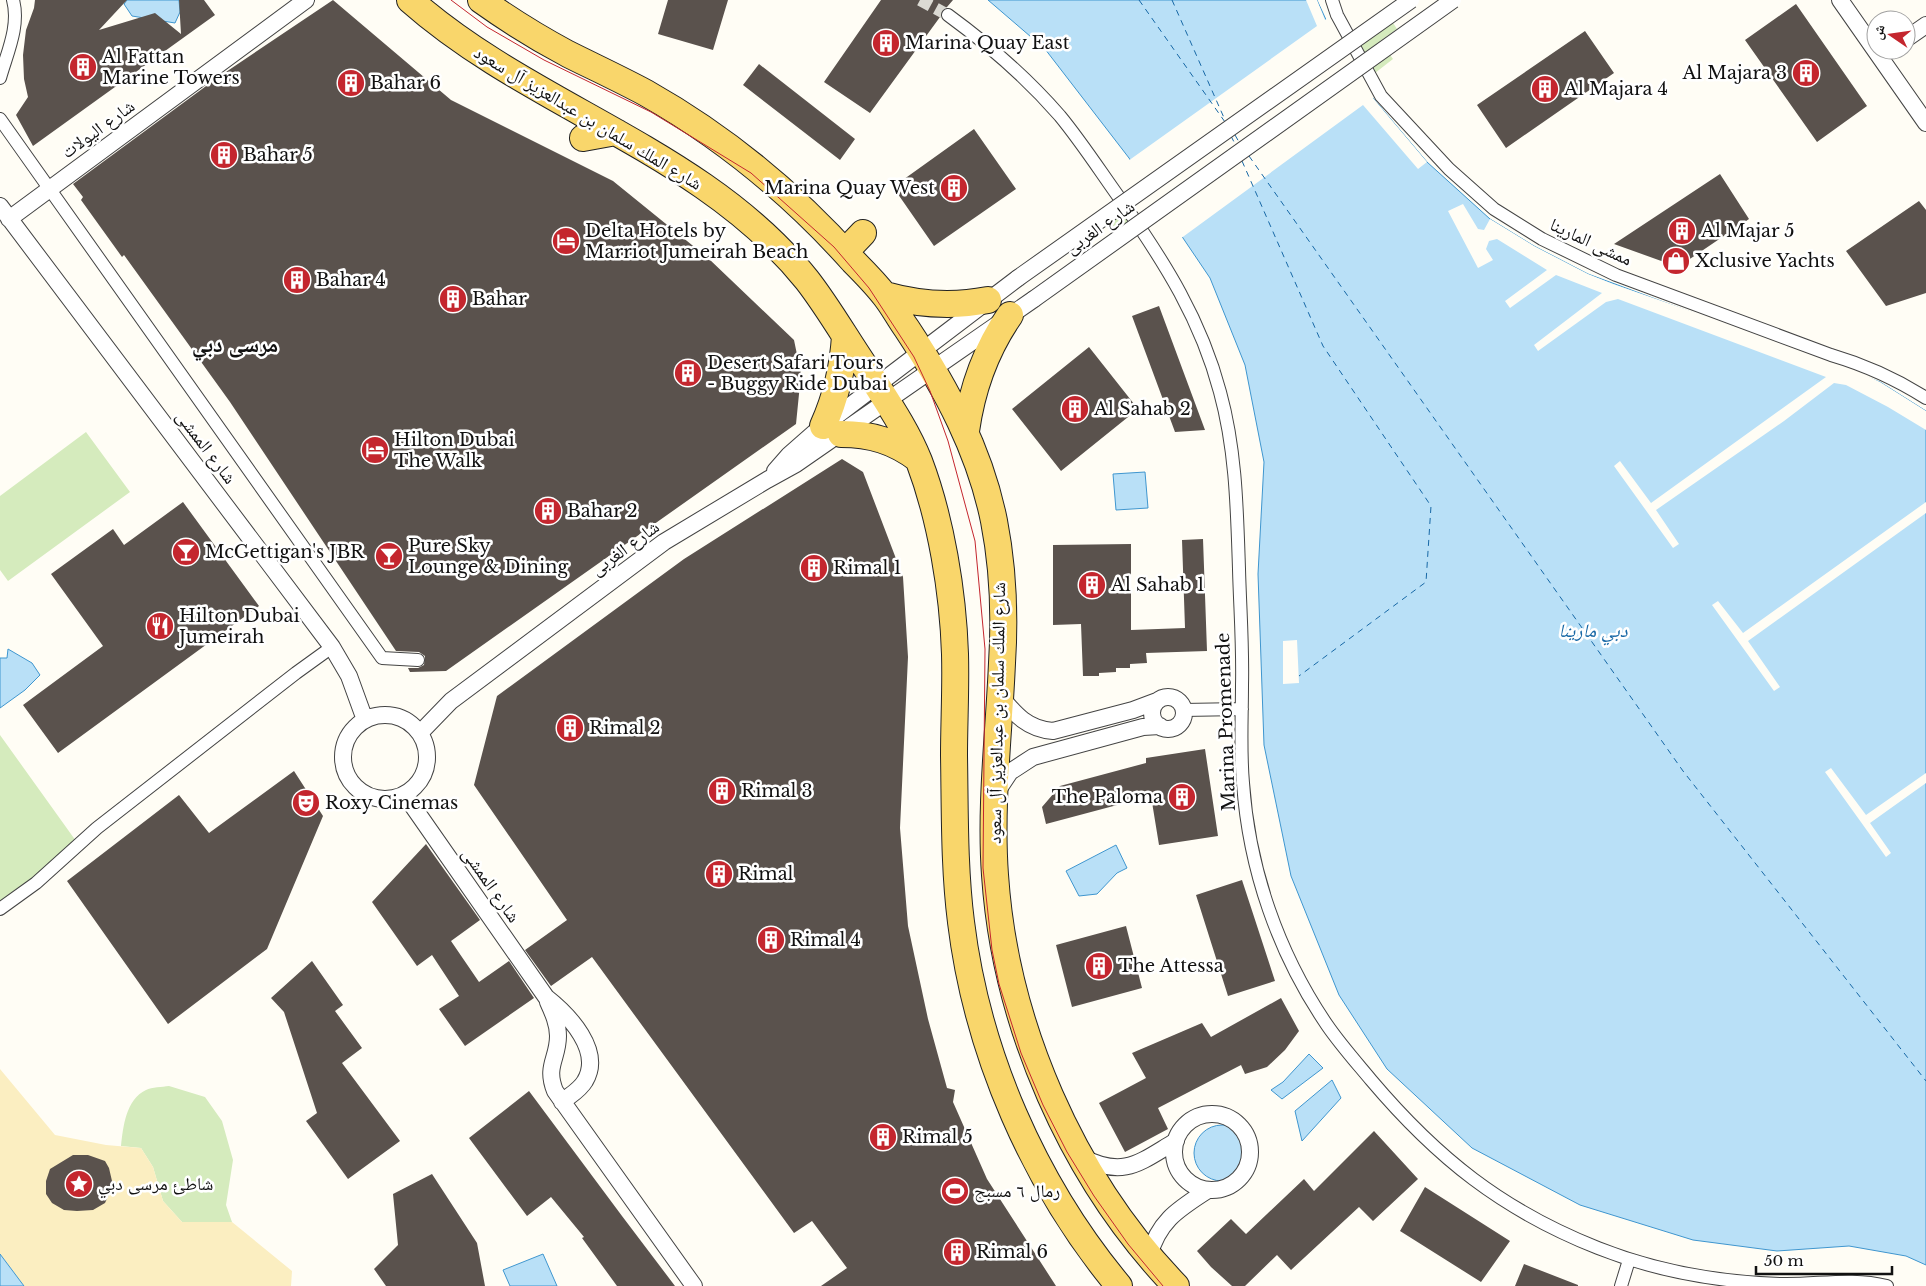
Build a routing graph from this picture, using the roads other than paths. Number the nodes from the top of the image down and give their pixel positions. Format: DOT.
graph roads {
  1 [pos="12,0"];
  2 [pos="306,0"];
  3 [pos="410,0"];
  4 [pos="481,0"];
  5 [pos="1332,0"];
  6 [pos="1411,0"];
  7 [pos="1453,0"];
  8 [pos="1840,0"];
  9 [pos="948,15"];
  10 [pos="1866,31"];
  11 [pos="1889,60"];
  12 [pos="0,78"];
  13 [pos="0,119"];
  14 [pos="1926,123"];
  15 [pos="616,132"];
  16 [pos="583,138"];
  17 [pos="51,189"];
  18 [pos="5,213"];
  19 [pos="885,295"];
  20 [pos="988,300"];
  21 [pos="1010,315"];
  22 [pos="845,336"];
  23 [pos="927,360"];
  24 [pos="882,394"];
  25 [pos="1926,398"];
  26 [pos="832,430"];
  27 [pos="966,431"];
  28 [pos="918,459"];
  29 [pos="332,647"];
  30 [pos="418,660"];
  31 [pos="1000,696"];
  32 [pos="1157,701"];
  33 [pos="1242,709"];
  34 [pos="1184,710"];
  35 [pos="365,720"];
  36 [pos="1160,726"];
  37 [pos="420,733"];
  38 [pos="405,795"];
  39 [pos="995,796"];
  40 [pos="0,909"];
  41 [pos="546,998"];
  42 [pos="562,1102"];
  43 [pos="1176,1141"];
  44 [pos="1080,1156"];
  45 [pos="1208,1190"];
  46 [pos="1149,1256"];
  47 [pos="1629,1260"];
  48 [pos="694,1286"];
  49 [pos="1119,1286"];
  50 [pos="1176,1286"];
  51 [pos="1621,1286"];
  52 [pos="1887,1286"];
  1 -- 12 [label="street"];
  2 -- 17 [label="street, شارع اليولات"];
  3 -- 15 [label="main road, شارع الملك سلمان بن عبدالعزيز آل سعود"];
  4 -- 19 [label="main road, شارع الملك سلمان بن عبدالعزيز آل سعود"];
  5 -- 25 [label="street, ممشى المارينا"];
  6 -- 20 [label="street, شارع الغربى, bridge"];
  7 -- 21 [label="street, شارع الغربى, bridge"];
  8 -- 10 [label="street"];
  9 -- 33 [label="street, Marina Promenade"];
  11 -- 14 [label="street"];
  13 -- 17 [label="street"];
  15 -- 16 [label="main road"];
  15 -- 22 [label="main road, شارع الملك سلمان بن عبدالعزيز آل سعود"];
  17 -- 18 [label="street, شارع اليولات"];
  17 -- 30 [label="street"];
  18 -- 29 [label="street, شارع الممشى"];
  19 -- 20 [label="main road"];
  19 -- 23 [label="main road, شارع الملك سلمان بن عبدالعزيز آل سعود"];
  20 -- 23 [label="street, شارع الغربى"];
  21 -- 23 [label="street, شارع الغربى"];
  21 -- 27 [label="main road"];
  22 -- 24 [label="main road, شارع الملك سلمان بن عبدالعزيز آل سعود"];
  22 -- 26 [label="main road"];
  23 -- 24 [label="street, شارع الغربى"];
  23 -- 27 [label="main road, شارع الملك سلمان بن عبدالعزيز آل سعود"];
  24 -- 26 [label="street, شارع الغربى"];
  24 -- 28 [label="main road, شارع الملك سلمان بن عبدالعزيز آل سعود"];
  26 -- 28 [label="main road"];
  26 -- 37 [label="street, شارع الغربى"];
  27 -- 31 [label="main road, شارع الملك سلمان بن عبدالعزيز آل سعود"];
  28 -- 49 [label="main road, شارع الملك سلمان بن عبدالعزيز آل سعود"];
  29 -- 35 [label="street, شارع الممشى"];
  29 -- 40 [label="street"];
  31 -- 32 [label="street"];
  31 -- 39 [label="main road, شارع الملك سلمان بن عبدالعزيز آل سعود"];
  32 -- 34 [label="street"];
  32 -- 36 [label="street"];
  33 -- 34 [label="street"];
  33 -- 47 [label="street, Marina Promenade"];
  34 -- 36 [label="street"];
  35 -- 37 [label="street"];
  35 -- 38 [label="street"];
  36 -- 39 [label="street"];
  37 -- 38 [label="street"];
  38 -- 41 [label="street, شارع الممشى"];
  39 -- 44 [label="main road, شارع الملك سلمان بن عبدالعزيز آل سعود"];
  41 -- 42 [label="street, شارع الممشى"];
  41 -- 42 [label="street, شارع الممشى"];
  42 -- 48 [label="street, شارع الممشى"];
  43 -- 44 [label="street"];
  43 -- 45 [label="street"];
  43 -- 45 [label="street"];
  44 -- 46 [label="main road, شارع الملك سلمان بن عبدالعزيز آل سعود"];
  45 -- 46 [label="street"];
  46 -- 50 [label="main road, شارع الملك سلمان بن عبدالعزيز آل سعود"];
  47 -- 51 [label="street"];
  47 -- 52 [label="street, Marina Promenade"];
}
